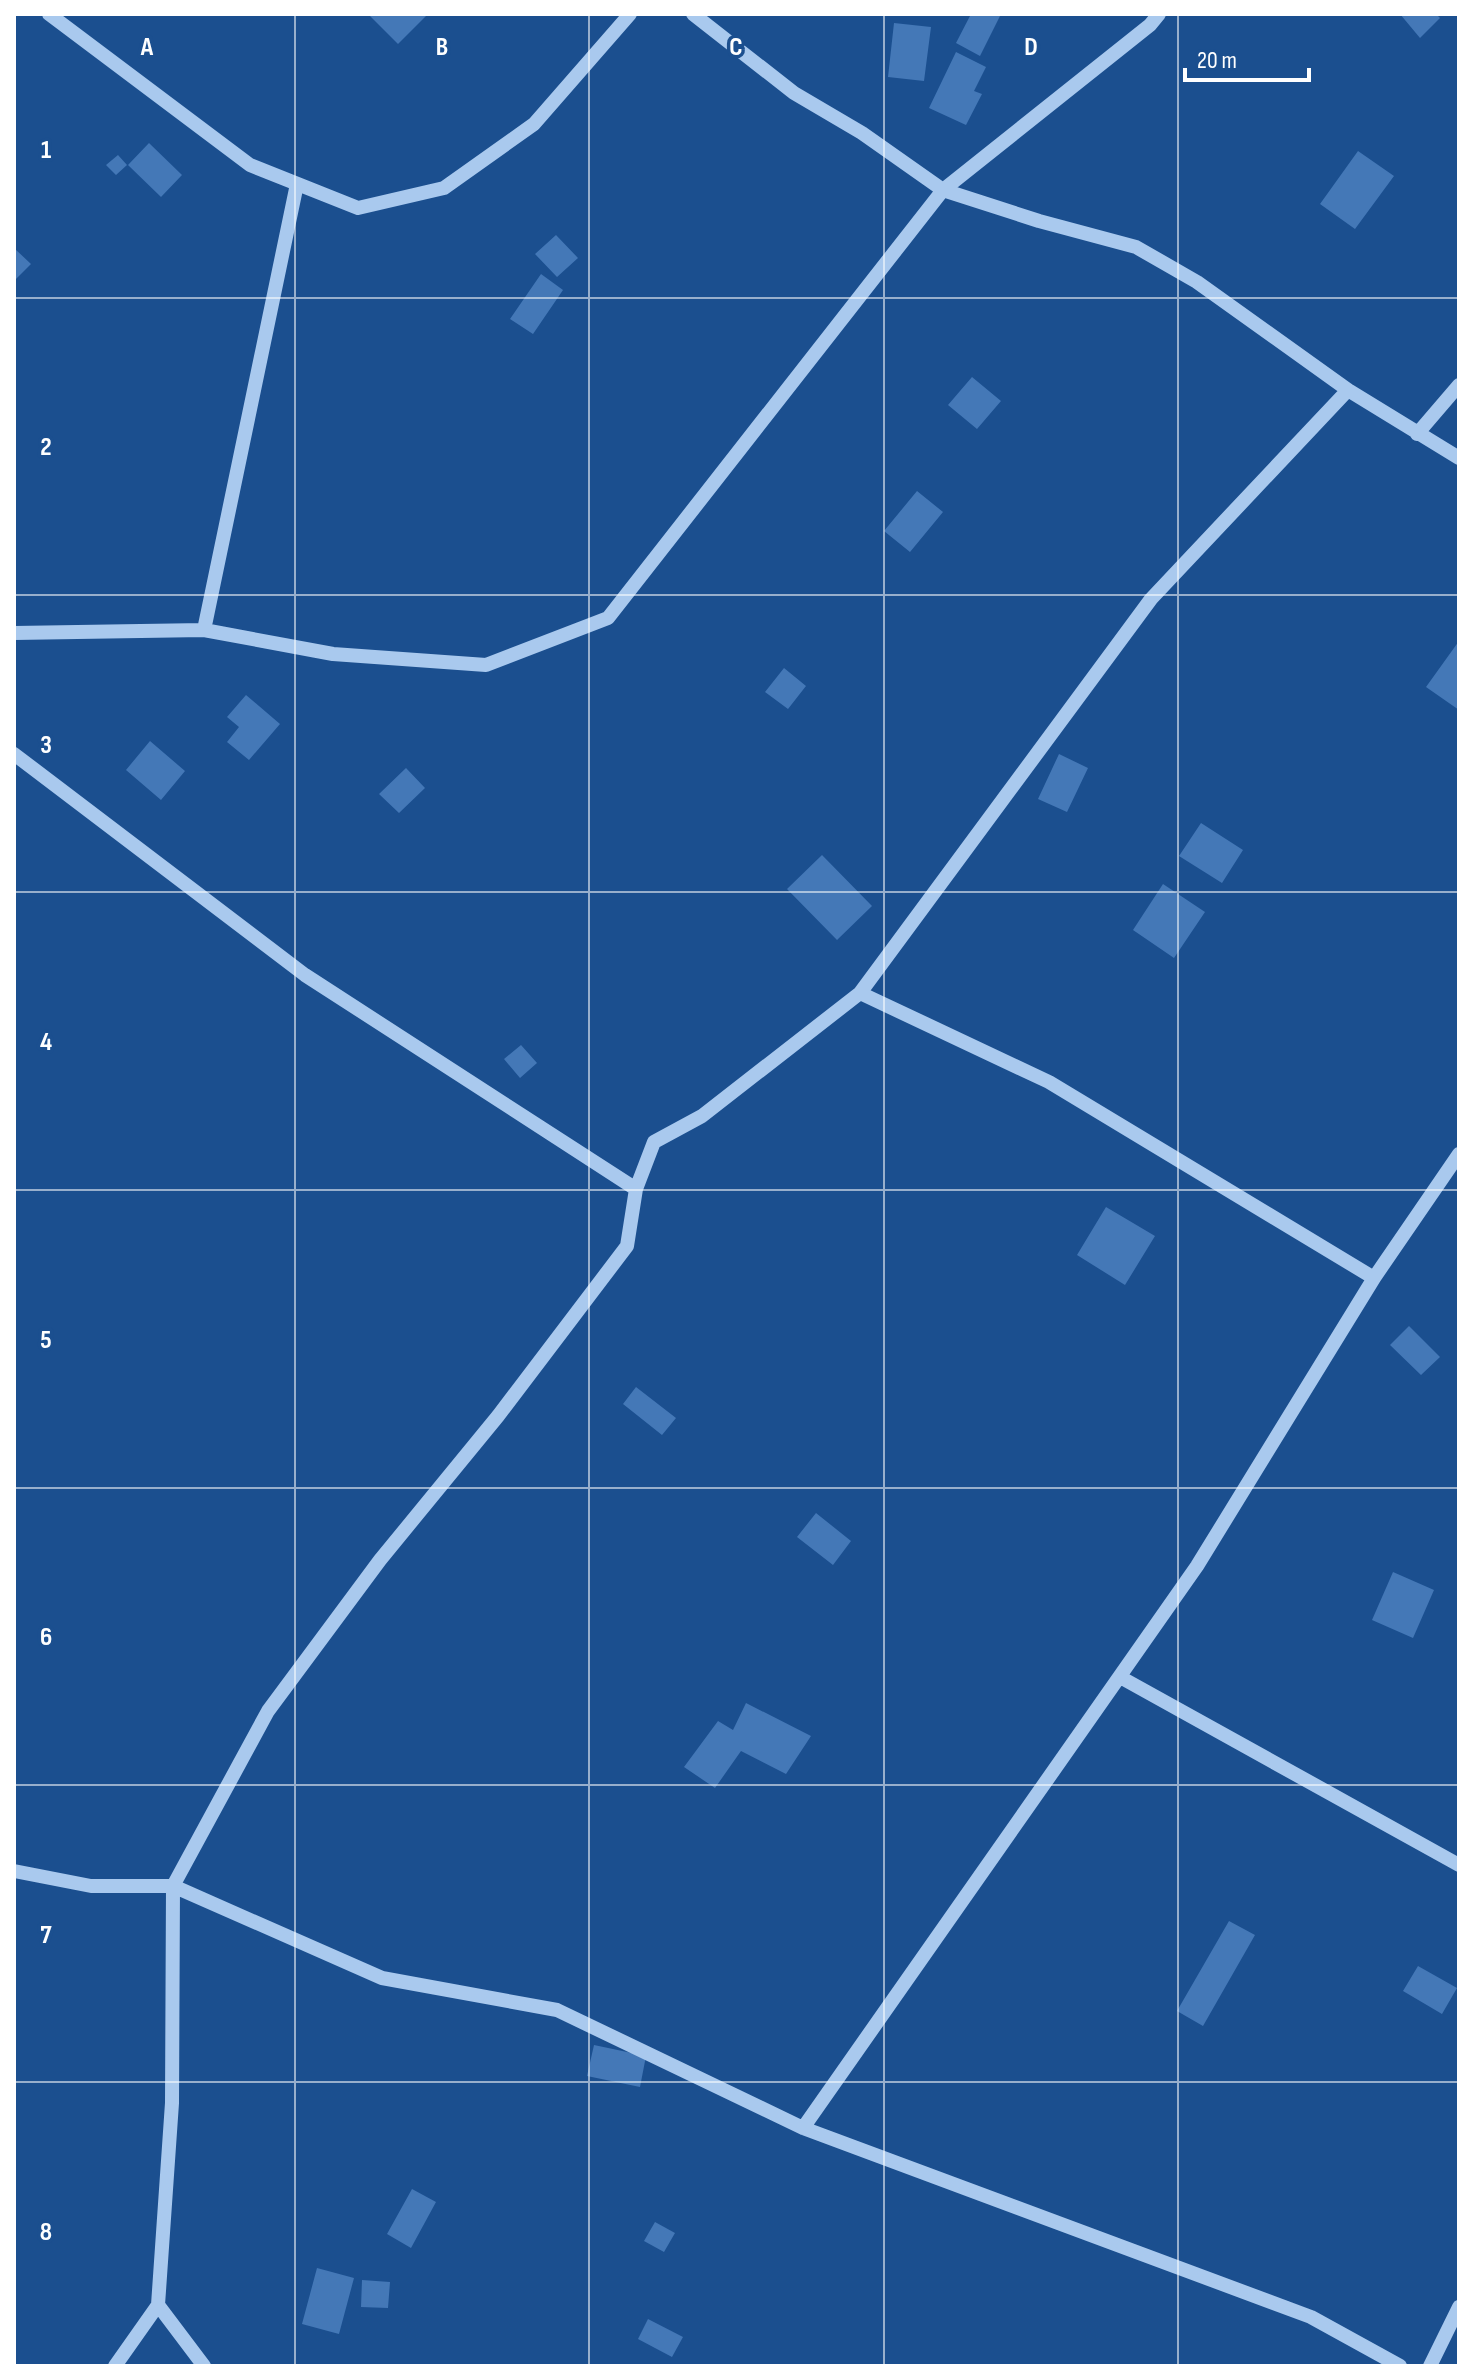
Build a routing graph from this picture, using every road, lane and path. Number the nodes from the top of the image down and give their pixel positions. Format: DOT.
graph roads {
  1 [pos="49,14"];
  2 [pos="630,14"];
  3 [pos="693,14"];
  4 [pos="1159,14"];
  5 [pos="297,184"];
  6 [pos="943,190"];
  7 [pos="1459,385"];
  8 [pos="1348,390"];
  9 [pos="1417,434"];
  10 [pos="1459,458"];
  11 [pos="204,630"];
  12 [pos="14,633"];
  13 [pos="14,754"];
  14 [pos="860,993"];
  15 [pos="1459,1154"];
  16 [pos="636,1189"];
  17 [pos="1374,1278"];
  18 [pos="1120,1677"];
  19 [pos="1459,1865"];
  20 [pos="14,1871"];
  21 [pos="173,1886"];
  22 [pos="803,2128"];
  23 [pos="158,2305"];
  24 [pos="1459,2307"];
  25 [pos="115,2366"];
  26 [pos="204,2366"];
  27 [pos="1400,2366"];
  28 [pos="1430,2366"];
  1 -- 5 [label="street"];
  2 -- 5 [label="street"];
  3 -- 6 [label="street"];
  4 -- 6 [label="street"];
  5 -- 11 [label="street"];
  6 -- 8 [label="street"];
  6 -- 11 [label="street"];
  7 -- 9 [label="street"];
  8 -- 9 [label="street"];
  8 -- 14 [label="street"];
  9 -- 10 [label="street"];
  11 -- 12 [label="street"];
  13 -- 16 [label="street"];
  14 -- 16 [label="street"];
  14 -- 17 [label="street"];
  15 -- 17 [label="street"];
  16 -- 21 [label="street"];
  17 -- 18 [label="street"];
  18 -- 19 [label="street"];
  18 -- 22 [label="street"];
  20 -- 21 [label="street"];
  21 -- 22 [label="street"];
  21 -- 23 [label="street"];
  22 -- 27 [label="street"];
  23 -- 25 [label="street"];
  23 -- 26 [label="street"];
  24 -- 28 [label="street"];
}
